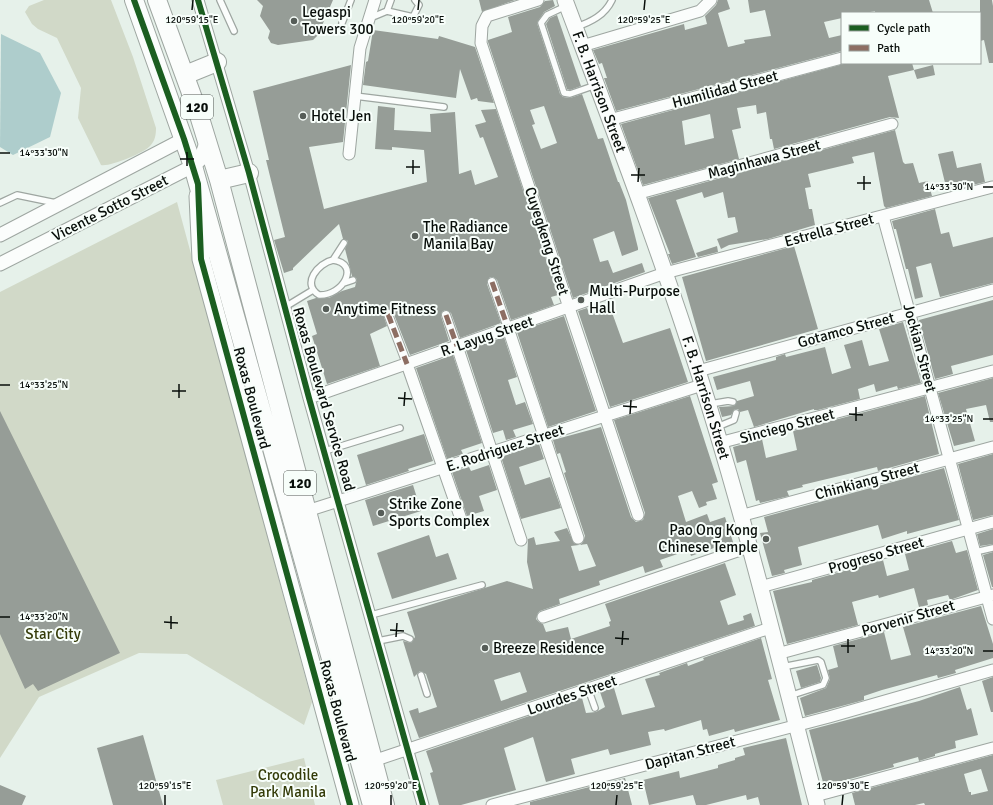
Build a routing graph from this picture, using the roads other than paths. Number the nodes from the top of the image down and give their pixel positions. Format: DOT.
graph roads {
  1 [pos="134,0"];
  2 [pos="158,0"];
  3 [pos="198,0"];
  4 [pos="220,0"];
  5 [pos="351,0"];
  6 [pos="375,0"];
  7 [pos="391,0"];
  8 [pos="415,0"];
  9 [pos="538,0"];
  10 [pos="612,0"];
  11 [pos="712,0"];
  12 [pos="566,3"];
  13 [pos="387,11"];
  14 [pos="370,15"];
  15 [pos="342,23"];
  16 [pos="575,28"];
  17 [pos="234,31"];
  18 [pos="582,46"];
  19 [pos="841,58"];
  20 [pos="217,62"];
  21 [pos="185,75"];
  22 [pos="596,84"];
  23 [pos="355,96"];
  24 [pos="444,107"];
  25 [pos="609,120"];
  26 [pos="892,124"];
  27 [pos="184,139"];
  28 [pos="207,140"];
  29 [pos="349,154"];
  30 [pos="193,166"];
  31 [pos="249,173"];
  32 [pos="219,180"];
  33 [pos="198,184"];
  34 [pos="992,186"];
  35 [pos="636,194"];
  36 [pos="0,202"];
  37 [pos="60,204"];
  38 [pos="883,216"];
  39 [pos="0,235"];
  40 [pos="344,243"];
  41 [pos="333,260"];
  42 [pos="0,264"];
  43 [pos="666,273"];
  44 [pos="353,280"];
  45 [pos="492,282"];
  46 [pos="344,283"];
  47 [pos="313,290"];
  48 [pos="993,290"];
  49 [pos="285,307"];
  50 [pos="569,307"];
  51 [pos="910,313"];
  52 [pos="388,314"];
  53 [pos="446,315"];
  54 [pos="508,328"];
  55 [pos="457,346"];
  56 [pos="407,364"];
  57 [pos="993,371"];
  58 [pos="700,378"];
  59 [pos="930,387"];
  60 [pos="309,398"];
  61 [pos="733,402"];
  62 [pos="708,405"];
  63 [pos="736,413"];
  64 [pos="605,416"];
  65 [pos="400,428"];
  66 [pos="715,428"];
  67 [pos="544,435"];
  68 [pos="719,443"];
  69 [pos="993,447"];
  70 [pos="325,451"];
  71 [pos="492,452"];
  72 [pos="950,458"];
  73 [pos="442,469"];
  74 [pos="339,501"];
  75 [pos="307,511"];
  76 [pos="638,515"];
  77 [pos="740,516"];
  78 [pos="461,519"];
  79 [pos="993,522"];
  80 [pos="969,529"];
  81 [pos="578,538"];
  82 [pos="521,540"];
  83 [pos="749,547"];
  84 [pos="993,548"];
  85 [pos="975,552"];
  86 [pos="482,585"];
  87 [pos="760,587"];
  88 [pos="990,595"];
  89 [pos="371,615"];
  90 [pos="543,617"];
  91 [pos="993,619"];
  92 [pos="770,628"];
  93 [pos="410,639"];
  94 [pos="378,640"];
  95 [pos="779,661"];
  96 [pos="993,670"];
  97 [pos="421,675"];
  98 [pos="591,688"];
  99 [pos="427,694"];
  100 [pos="788,696"];
  101 [pos="595,708"];
  102 [pos="796,725"];
  103 [pos="993,748"];
  104 [pos="408,750"];
  105 [pos="373,761"];
  106 [pos="380,785"];
  107 [pos="816,800"];
  108 [pos="350,805"];
  109 [pos="372,805"];
  110 [pos="385,805"];
  111 [pos="392,805"];
  112 [pos="423,805"];
  113 [pos="492,805"];
  1 -- 27 [label="highway, Roxas Boulevard / 120"];
  2 -- 21 [label="highway, Roxas Boulevard / 120"];
  3 -- 20 [label="street, Roxas Boulevard Service Road"];
  4 -- 17 [label="lane"];
  5 -- 15 [label="lane"];
  6 -- 14 [label="street"];
  7 -- 13 [label="lane"];
  8 -- 13 [label="lane"];
  9 -- 50 [label="street, Cuyegkeng Street"];
  10 -- 16 [label="lane"];
  11 -- 18 [label="street"];
  12 -- 16 [label="main road, F. B. Harrison Street"];
  12 -- 22 [label="lane"];
  13 -- 14 [label="lane"];
  14 -- 23 [label="street"];
  16 -- 18 [label="main road, F. B. Harrison Street"];
  18 -- 22 [label="main road, F. B. Harrison Street"];
  19 -- 25 [label="street, Humilidad Street"];
  20 -- 21 [label="highway"];
  20 -- 31 [label="street, Roxas Boulevard Service Road"];
  21 -- 28 [label="highway, Roxas Boulevard / 120"];
  22 -- 25 [label="main road, F. B. Harrison Street"];
  23 -- 24 [label="lane"];
  23 -- 29 [label="street"];
  25 -- 35 [label="main road, F. B. Harrison Street"];
  26 -- 35 [label="street, Maginhawa Street"];
  27 -- 30 [label="highway, Roxas Boulevard / 120"];
  27 -- 37 [label="street, Vicente Sotto Street"];
  28 -- 30 [label="street, Vicente Sotto Street"];
  28 -- 32 [label="highway, Roxas Boulevard / 120"];
  30 -- 33 [label="highway, Roxas Boulevard / 120"];
  30 -- 42 [label="street, Vicente Sotto Street"];
  31 -- 32 [label="highway"];
  31 -- 49 [label="street, Roxas Boulevard Service Road"];
  32 -- 75 [label="highway, Roxas Boulevard / 120"];
  33 -- 108 [label="main road, Roxas Boulevard"];
  33 -- 109 [label="highway, Roxas Boulevard / 120"];
  34 -- 38 [label="street, Estrella Street"];
  35 -- 43 [label="main road, F. B. Harrison Street"];
  36 -- 37 [label="lane"];
  37 -- 39 [label="street, Vicente Sotto Street"];
  38 -- 43 [label="street, Estrella Street"];
  38 -- 51 [label="street, Jockian Street"];
  40 -- 41 [label="lane"];
  41 -- 46 [label="lane"];
  41 -- 47 [label="lane"];
  43 -- 50 [label="street, R. Layug Street"];
  43 -- 58 [label="main road, F. B. Harrison Street"];
  44 -- 46 [label="lane"];
  45 -- 54 [label="street"];
  46 -- 47 [label="lane"];
  47 -- 49 [label="lane"];
  48 -- 51 [label="street, Gotamco Street"];
  49 -- 60 [label="street, Roxas Boulevard Service Road"];
  50 -- 54 [label="street, R. Layug Street"];
  50 -- 64 [label="street, Cuyegkeng Street"];
  51 -- 58 [label="street, Gotamco Street"];
  51 -- 59 [label="street, Jockian Street"];
  52 -- 56 [label="street"];
  53 -- 55 [label="street"];
  54 -- 55 [label="street, R. Layug Street"];
  54 -- 67 [label="street"];
  55 -- 56 [label="street, R. Layug Street"];
  55 -- 71 [label="street"];
  56 -- 60 [label="street, R. Layug Street"];
  56 -- 73 [label="street"];
  57 -- 59 [label="street, Sinciego Street"];
  58 -- 62 [label="main road, F. B. Harrison Street"];
  58 -- 64 [label="street, E. Rodriguez Street"];
  59 -- 68 [label="street, Sinciego Street"];
  59 -- 72 [label="street, Jockian Street"];
  60 -- 70 [label="street, Roxas Boulevard Service Road"];
  61 -- 62 [label="lane"];
  62 -- 66 [label="main road, F. B. Harrison Street"];
  63 -- 66 [label="lane"];
  64 -- 67 [label="street, E. Rodriguez Street"];
  64 -- 76 [label="street, Cuyegkeng Street"];
  65 -- 70 [label="lane"];
  66 -- 68 [label="main road, F. B. Harrison Street"];
  67 -- 71 [label="street, E. Rodriguez Street"];
  67 -- 81 [label="street"];
  68 -- 77 [label="main road, F. B. Harrison Street"];
  69 -- 72 [label="street, Chinkiang Street"];
  70 -- 74 [label="street, Roxas Boulevard Service Road"];
  71 -- 73 [label="street, E. Rodriguez Street"];
  71 -- 82 [label="street"];
  72 -- 77 [label="street, Chinkiang Street"];
  72 -- 80 [label="street, Jockian Street"];
  73 -- 74 [label="street, E. Rodriguez Street"];
  73 -- 78 [label="street"];
  74 -- 75 [label="street, E. Rodriguez Street"];
  74 -- 89 [label="street, Roxas Boulevard Service Road"];
  75 -- 105 [label="highway, Roxas Boulevard / 120"];
  77 -- 83 [label="main road, F. B. Harrison Street"];
  79 -- 80 [label="street, Progreso Street"];
  80 -- 85 [label="street, Jockian Street"];
  80 -- 87 [label="street, Progreso Street"];
  83 -- 87 [label="main road, F. B. Harrison Street"];
  83 -- 90 [label="street"];
  84 -- 85 [label="lane"];
  85 -- 88 [label="street, Jockian Street"];
  86 -- 89 [label="lane"];
  87 -- 92 [label="main road, F. B. Harrison Street"];
  88 -- 91 [label="street, Jockian Street"];
  88 -- 95 [label="street, Porvenir Street"];
  89 -- 94 [label="street, Roxas Boulevard Service Road"];
  92 -- 95 [label="main road, F. B. Harrison Street"];
  92 -- 98 [label="street, Lourdes Street"];
  93 -- 94 [label="lane"];
  94 -- 104 [label="street, Roxas Boulevard Service Road"];
  95 -- 100 [label="main road, F. B. Harrison Street"];
  95 -- 100 [label="lane"];
  96 -- 102 [label="street, Dapitan Street"];
  97 -- 99 [label="lane"];
  98 -- 101 [label="lane"];
  98 -- 104 [label="street, Lourdes Street"];
  100 -- 102 [label="main road, F. B. Harrison Street"];
  102 -- 107 [label="main road, F. B. Harrison Street"];
  102 -- 113 [label="street, Dapitan Street"];
  103 -- 107 [label="street"];
  104 -- 105 [label="street, Lourdes Street"];
  104 -- 112 [label="street, Roxas Boulevard Service Road"];
  105 -- 106 [label="highway, Roxas Boulevard / 120"];
  106 -- 110 [label="highway, Roxas Boulevard / 120"];
  106 -- 111 [label="main road, Roxas Boulevard"];
}
